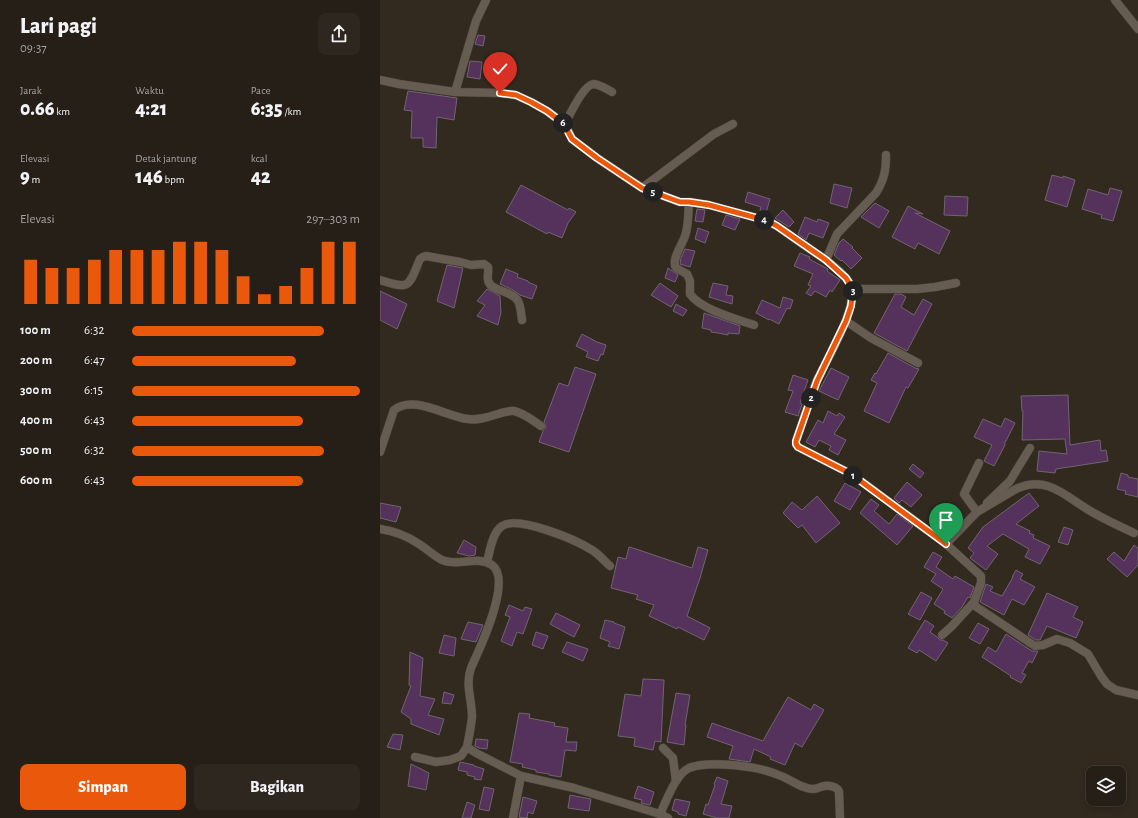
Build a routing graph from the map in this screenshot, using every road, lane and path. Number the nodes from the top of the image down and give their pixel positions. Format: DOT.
graph roads {
  1 [pos="486,0"];
  2 [pos="1115,0"];
  3 [pos="1138,29"];
  4 [pos="380,80"];
  5 [pos="454,92"];
  6 [pos="612,92"];
  7 [pos="564,124"];
  8 [pos="733,124"];
  9 [pos="886,155"];
  10 [pos="642,188"];
  11 [pos="689,202"];
  12 [pos="826,260"];
  13 [pos="380,280"];
  14 [pos="956,282"];
  15 [pos="853,289"];
  16 [pos="522,320"];
  17 [pos="846,321"];
  18 [pos="754,325"];
  19 [pos="918,363"];
  20 [pos="541,426"];
  21 [pos="1030,448"];
  22 [pos="380,452"];
  23 [pos="979,464"];
  24 [pos="979,511"];
  25 [pos="380,528"];
  26 [pos="1134,534"];
  27 [pos="946,544"];
  28 [pos="487,562"];
  29 [pos="610,566"];
  30 [pos="974,602"];
  31 [pos="942,635"];
  32 [pos="1138,695"];
  33 [pos="467,747"];
  34 [pos="663,748"];
  35 [pos="415,757"];
  36 [pos="521,776"];
  37 [pos="676,781"];
  38 [pos="660,814"];
  39 [pos="513,818"];
  40 [pos="668,818"];
  41 [pos="840,818"];
  1 -- 5 [label="street"];
  2 -- 3 [label="street"];
  4 -- 5 [label="street"];
  5 -- 7 [label="street"];
  6 -- 7 [label="street"];
  7 -- 10 [label="street"];
  8 -- 10 [label="street"];
  9 -- 12 [label="street"];
  10 -- 11 [label="street"];
  11 -- 12 [label="street"];
  11 -- 18 [label="street"];
  12 -- 15 [label="street"];
  13 -- 16 [label="street"];
  14 -- 15 [label="street"];
  15 -- 17 [label="street"];
  17 -- 19 [label="street"];
  17 -- 27 [label="street"];
  20 -- 22 [label="street"];
  21 -- 24 [label="street"];
  23 -- 24 [label="street"];
  24 -- 26 [label="street"];
  24 -- 27 [label="street"];
  25 -- 28 [label="street"];
  27 -- 30 [label="street"];
  28 -- 29 [label="street"];
  28 -- 33 [label="street"];
  30 -- 31 [label="street"];
  30 -- 32 [label="street"];
  33 -- 35 [label="street"];
  33 -- 36 [label="street"];
  34 -- 37 [label="street"];
  36 -- 38 [label="street"];
  36 -- 39 [label="street"];
  37 -- 38 [label="street"];
  37 -- 41 [label="street"];
  38 -- 40 [label="street"];
}
